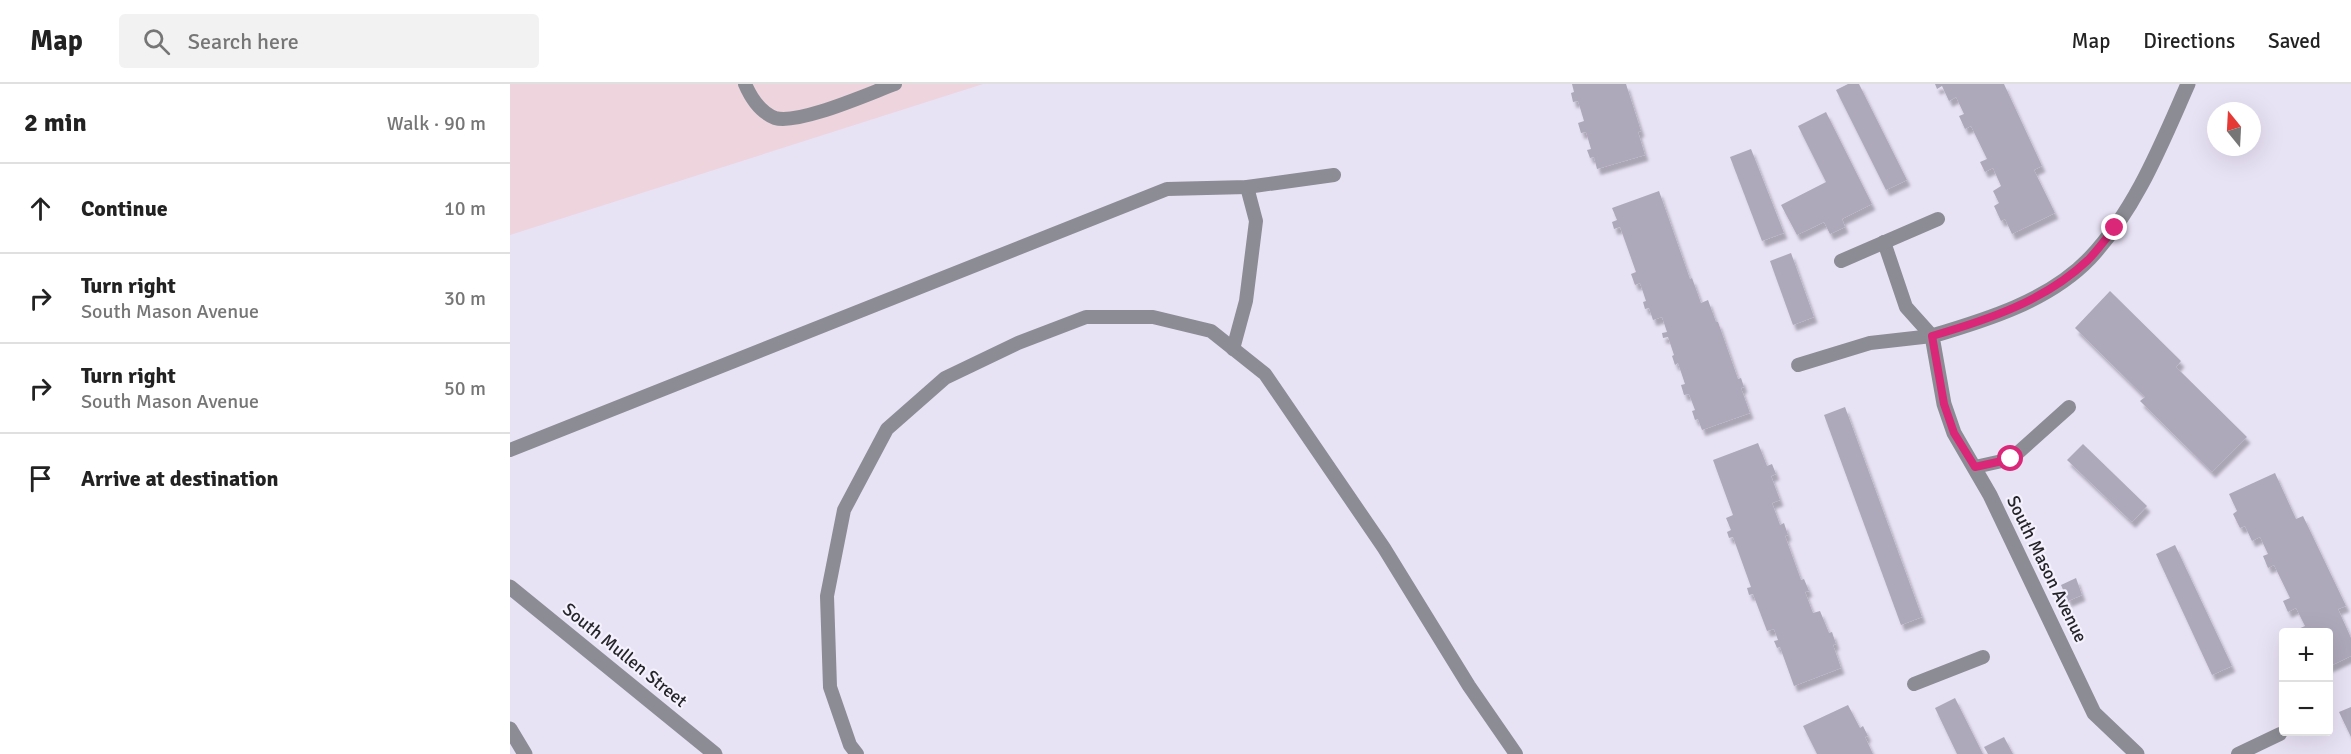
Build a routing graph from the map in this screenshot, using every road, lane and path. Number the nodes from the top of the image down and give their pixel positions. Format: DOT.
graph roads {
  1 [pos="746,84"];
  2 [pos="895,84"];
  3 [pos="2188,84"];
  4 [pos="1334,175"];
  5 [pos="1247,187"];
  6 [pos="1938,219"];
  7 [pos="1884,242"];
  8 [pos="1841,261"];
  9 [pos="1932,336"];
  10 [pos="1233,349"];
  11 [pos="1798,365"];
  12 [pos="2069,407"];
  13 [pos="510,450"];
  14 [pos="1975,467"];
  15 [pos="510,587"];
  16 [pos="1983,657"];
  17 [pos="1914,684"];
  18 [pos="510,729"];
  19 [pos="2279,734"];
  20 [pos="525,754"];
  21 [pos="715,754"];
  22 [pos="857,754"];
  23 [pos="1516,754"];
  24 [pos="2137,754"];
  25 [pos="2238,754"];
  1 -- 2 [label="lane"];
  3 -- 9 [label="street"];
  4 -- 5 [label="lane"];
  5 -- 10 [label="lane"];
  5 -- 13 [label="lane"];
  6 -- 7 [label="lane"];
  7 -- 8 [label="lane"];
  7 -- 9 [label="lane"];
  9 -- 11 [label="lane"];
  9 -- 14 [label="street, South Mason Avenue"];
  10 -- 22 [label="lane"];
  10 -- 23 [label="lane"];
  12 -- 14 [label="lane"];
  14 -- 24 [label="street, South Mason Avenue"];
  15 -- 21 [label="street, South Mullen Street"];
  16 -- 17 [label="lane"];
  18 -- 20 [label="street"];
  19 -- 25 [label="lane"];
}
